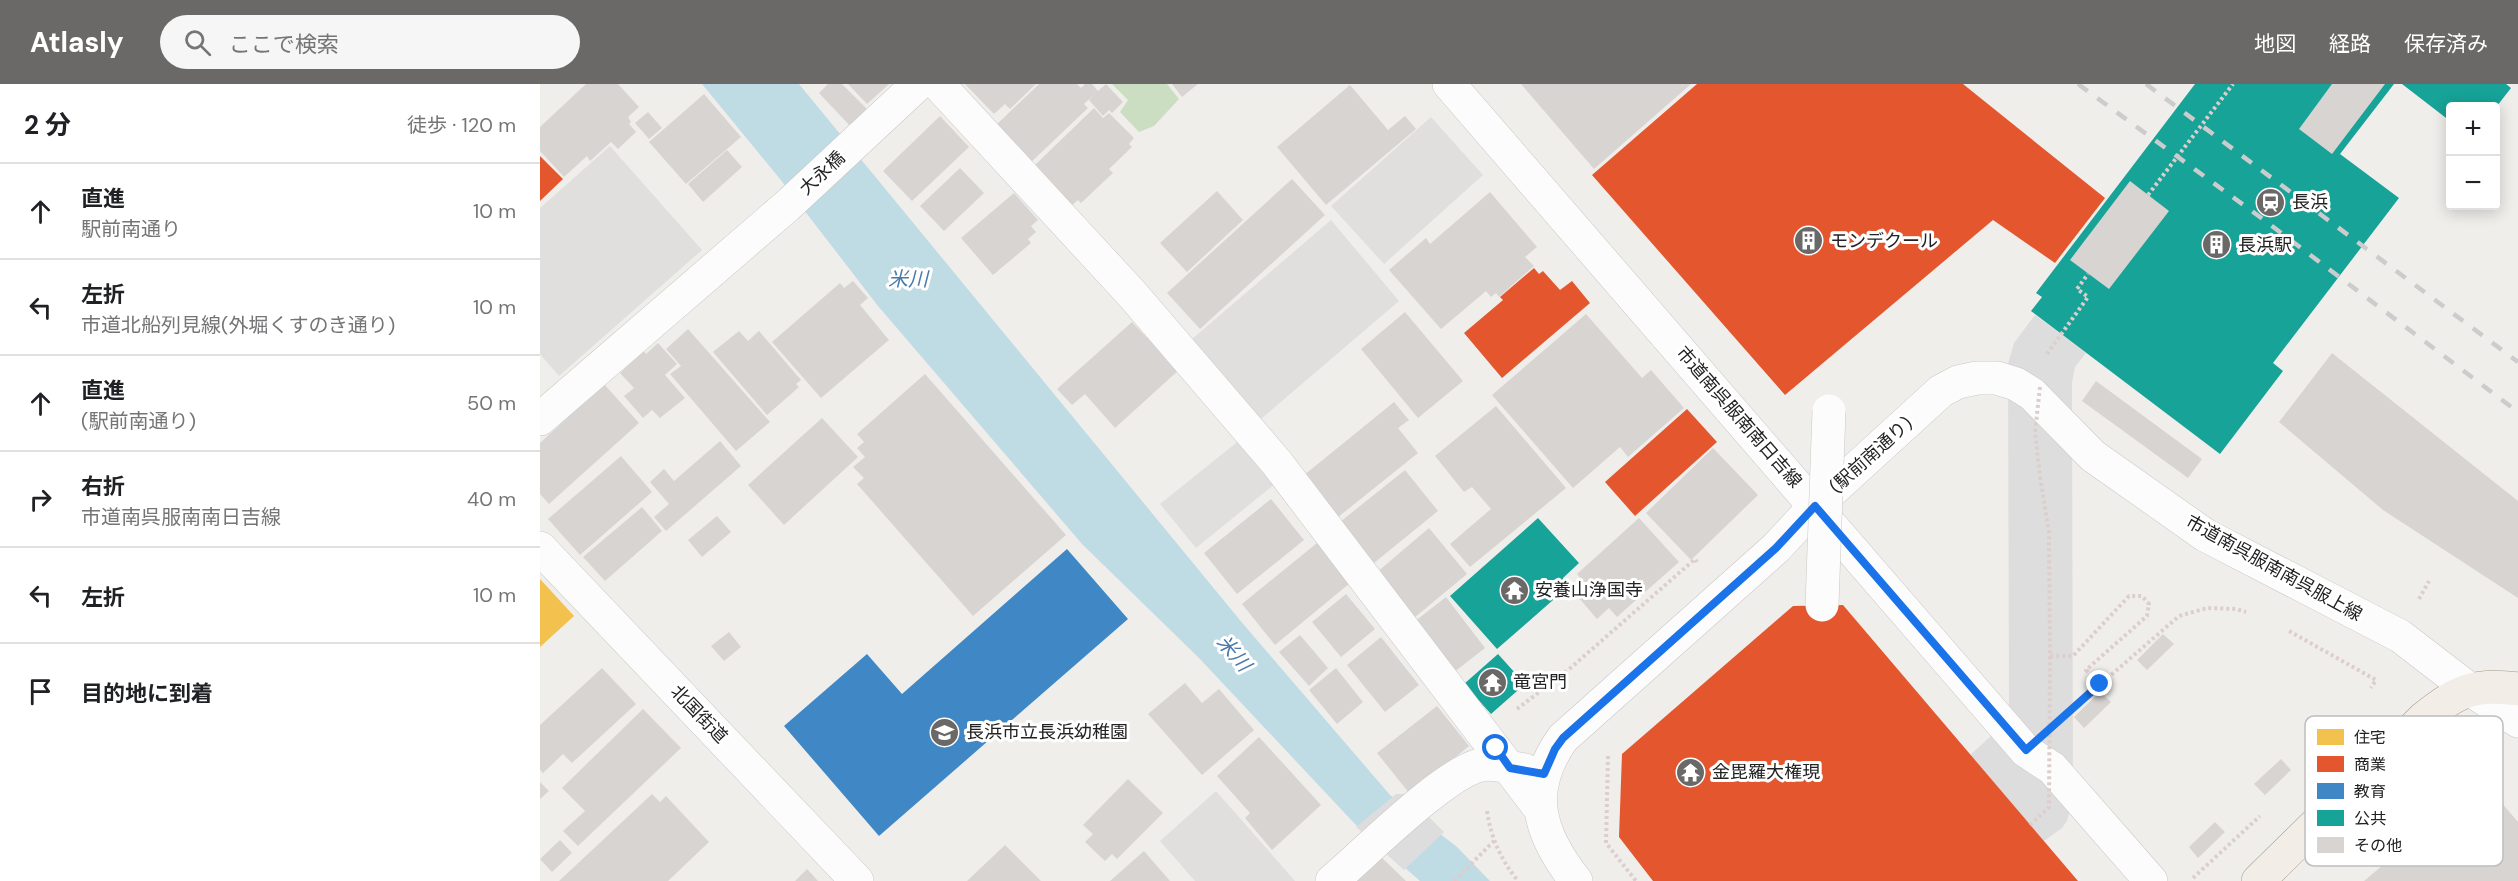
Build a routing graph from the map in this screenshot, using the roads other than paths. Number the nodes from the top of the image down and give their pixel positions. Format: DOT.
graph roads {
  1 [pos="918,84"];
  2 [pos="938,84"];
  3 [pos="1449,84"];
  4 [pos="1941,391"];
  5 [pos="1828,411"];
  6 [pos="540,419"];
  7 [pos="1815,506"];
  8 [pos="540,548"];
  9 [pos="1822,605"];
  10 [pos="2469,688"];
  11 [pos="2518,689"];
  12 [pos="2426,716"];
  13 [pos="2518,721"];
  14 [pos="1510,768"];
  15 [pos="1544,774"];
  16 [pos="1541,810"];
  17 [pos="2305,836"];
  18 [pos="857,881"];
  19 [pos="1332,881"];
  20 [pos="1576,881"];
  21 [pos="2151,881"];
  22 [pos="2259,881"];
  1 -- 6 [label="street, 大永橋"];
  2 -- 14 [label="street"];
  3 -- 7 [label="street, 市道南呉服南南日吉線"];
  4 -- 7 [label="street, (駅前南通り)"];
  4 -- 10 [label="street, 市道南呉服南南呉服上線"];
  5 -- 9 [label="street, bridge"];
  7 -- 15 [label="street, (駅前南通り)"];
  7 -- 21 [label="street, 市道南呉服南南日吉線"];
  8 -- 18 [label="street, 北国街道"];
  10 -- 11 [label="main road"];
  10 -- 12 [label="main road"];
  10 -- 13 [label="street, 市道南呉服南南呉服上線"];
  14 -- 15 [label="street"];
  14 -- 16 [label="street"];
  14 -- 19 [label="street"];
  15 -- 16 [label="street, (駅前南通り)"];
  16 -- 20 [label="street"];
  17 -- 22 [label="main road"];
}
